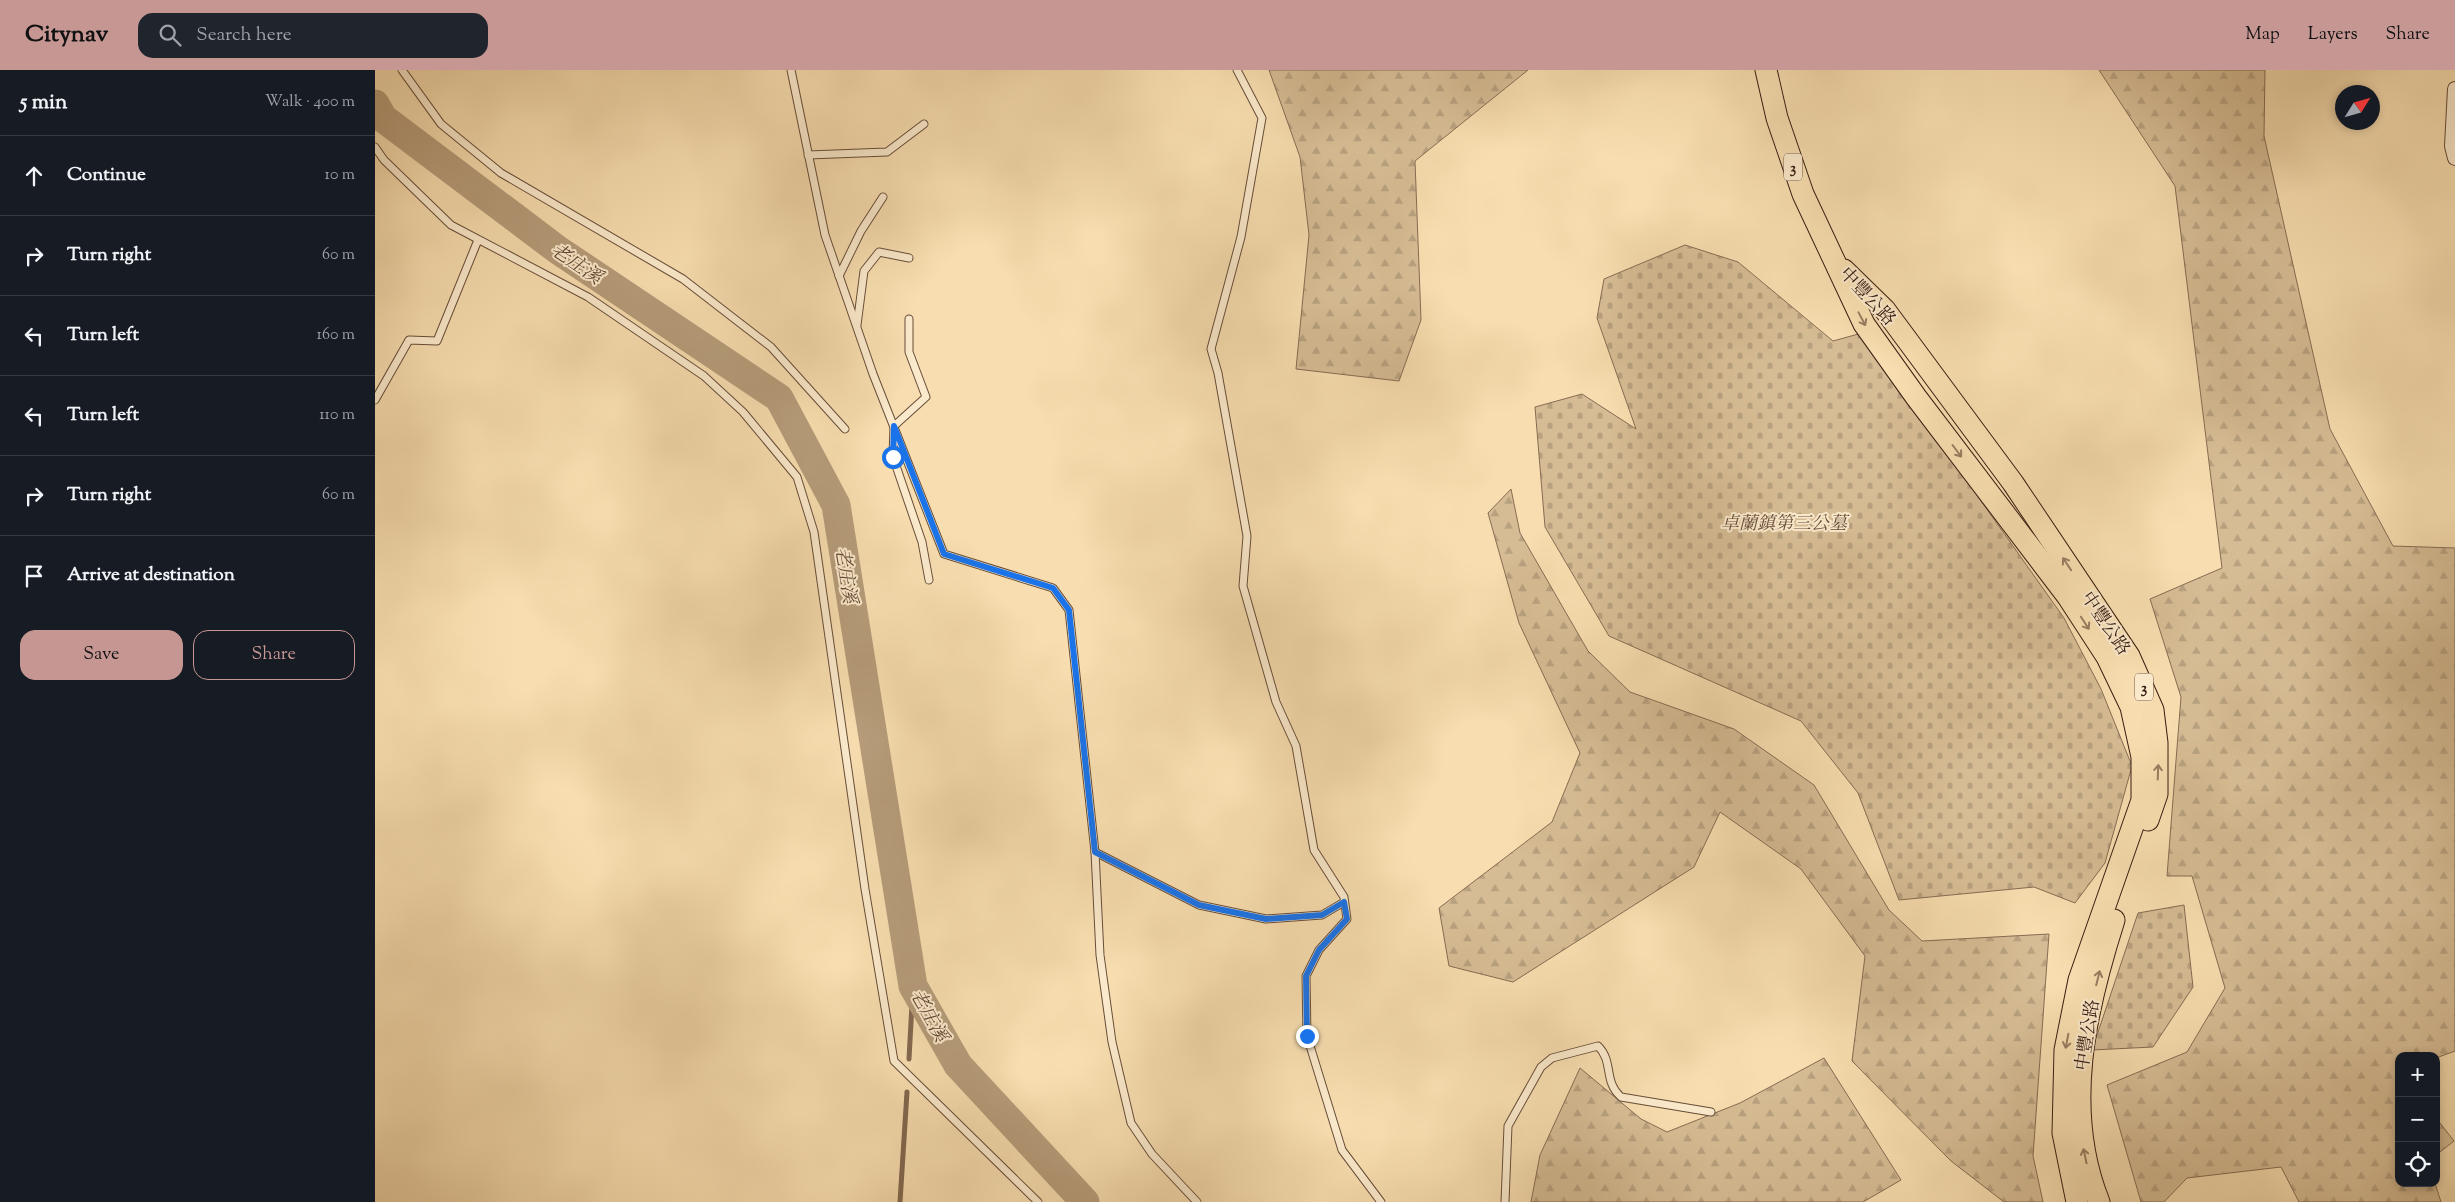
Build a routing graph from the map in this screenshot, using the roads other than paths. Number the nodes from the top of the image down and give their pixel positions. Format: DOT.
graph roads {
  1 [pos="402,70"];
  2 [pos="791,70"];
  3 [pos="1237,70"];
  4 [pos="1766,70"];
  5 [pos="2455,89"];
  6 [pos="924,124"];
  7 [pos="375,147"];
  8 [pos="808,155"];
  9 [pos="2455,158"];
  10 [pos="883,197"];
  11 [pos="479,240"];
  12 [pos="909,258"];
  13 [pos="1833,260"];
  14 [pos="839,276"];
  15 [pos="909,319"];
  16 [pos="857,328"];
  17 [pos="375,400"];
  18 [pos="894,426"];
  19 [pos="845,430"];
  20 [pos="929,580"];
  21 [pos="1095,852"];
  22 [pos="1344,902"];
  23 [pos="1711,1112"];
  24 [pos="1038,1202"];
  25 [pos="1197,1202"];
  26 [pos="1381,1202"];
  27 [pos="1505,1202"];
  28 [pos="2077,1202"];
  29 [pos="2099,1202"];
  1 -- 19 [label="lane"];
  2 -- 8 [label="lane"];
  3 -- 22 [label="lane"];
  4 -- 13 [label="main road, 中豐公路 / 3"];
  5 -- 9 [label="street"];
  6 -- 8 [label="lane"];
  7 -- 11 [label="lane"];
  8 -- 14 [label="lane"];
  10 -- 14 [label="lane"];
  11 -- 17 [label="lane"];
  11 -- 24 [label="lane"];
  12 -- 16 [label="lane"];
  13 -- 28 [label="main road, 中豐公路 / 3, one-way"];
  29 -- 13 [label="main road, 中豐公路 / 3, one-way"];
  14 -- 16 [label="lane"];
  15 -- 18 [label="lane"];
  16 -- 18 [label="lane"];
  18 -- 20 [label="lane"];
  18 -- 21 [label="lane"];
  21 -- 22 [label="lane"];
  21 -- 25 [label="lane"];
  22 -- 26 [label="lane"];
  23 -- 27 [label="lane"];
}
